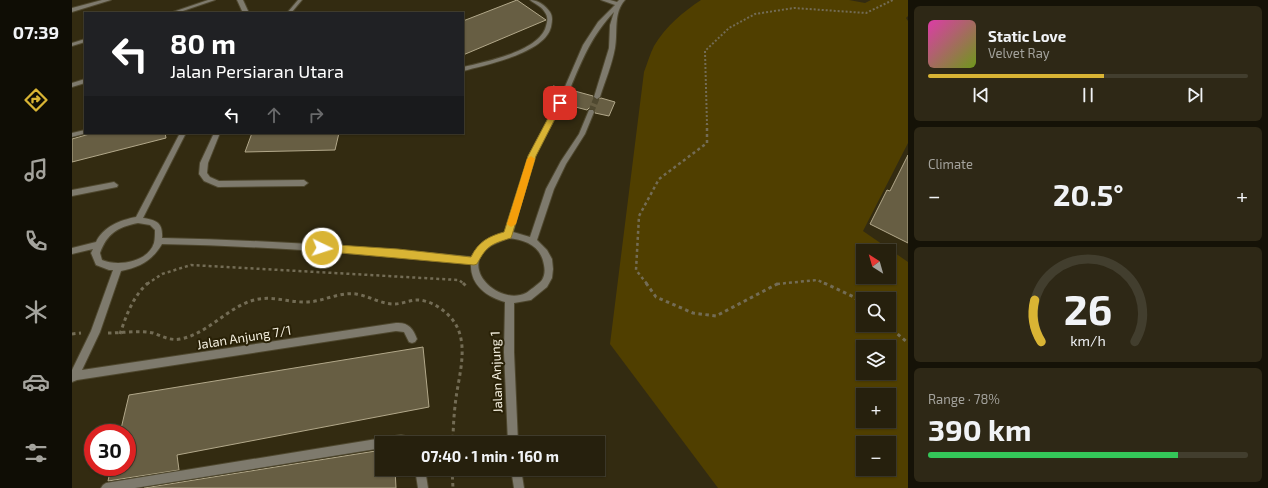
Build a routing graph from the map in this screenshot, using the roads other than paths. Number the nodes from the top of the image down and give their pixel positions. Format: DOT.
graph roads {
  1 [pos="108,0"];
  2 [pos="213,0"];
  3 [pos="240,0"];
  4 [pos="300,0"];
  5 [pos="532,0"];
  6 [pos="604,0"];
  7 [pos="620,2"];
  8 [pos="72,10"];
  9 [pos="175,12"];
  10 [pos="246,12"];
  11 [pos="290,12"];
  12 [pos="84,40"];
  13 [pos="72,44"];
  14 [pos="464,69"];
  15 [pos="84,81"];
  16 [pos="72,85"];
  17 [pos="567,89"];
  18 [pos="597,97"];
  19 [pos="560,103"];
  20 [pos="591,112"];
  21 [pos="84,132"];
  22 [pos="182,134"];
  23 [pos="217,134"];
  24 [pos="72,135"];
  25 [pos="304,183"];
  26 [pos="114,185"];
  27 [pos="72,194"];
  28 [pos="138,220"];
  29 [pos="508,235"];
  30 [pos="159,241"];
  31 [pos="533,241"];
  32 [pos="98,245"];
  33 [pos="72,251"];
  34 [pos="474,261"];
  35 [pos="118,268"];
  36 [pos="510,300"];
  37 [pos="412,339"];
  38 [pos="73,378"];
  39 [pos="513,436"];
  40 [pos="375,444"];
  41 [pos="421,476"];
  42 [pos="517,476"];
  43 [pos="106,488"];
  44 [pos="423,488"];
  45 [pos="519,488"];
  1 -- 8 [label="street"];
  2 -- 9 [label="lane"];
  3 -- 10 [label="street"];
  4 -- 11 [label="lane"];
  5 -- 14 [label="lane"];
  6 -- 7 [label="street"];
  7 -- 17 [label="street"];
  7 -- 18 [label="street"];
  12 -- 13 [label="lane"];
  15 -- 16 [label="street"];
  19 -- 29 [label="street"];
  20 -- 31 [label="street"];
  21 -- 24 [label="lane"];
  22 -- 28 [label="street"];
  23 -- 25 [label="street"];
  26 -- 27 [label="street"];
  28 -- 30 [label="street"];
  28 -- 32 [label="street"];
  29 -- 31 [label="street"];
  29 -- 34 [label="street"];
  30 -- 34 [label="street"];
  30 -- 35 [label="street"];
  31 -- 36 [label="street"];
  32 -- 33 [label="street"];
  32 -- 35 [label="street"];
  34 -- 36 [label="street"];
  35 -- 38 [label="street"];
  36 -- 39 [label="street, Jalan Anjung 1"];
  37 -- 38 [label="street, Jalan Anjung 7/1"];
  40 -- 43 [label="lane"];
  41 -- 44 [label="lane"];
  42 -- 45 [label="street"];
}
